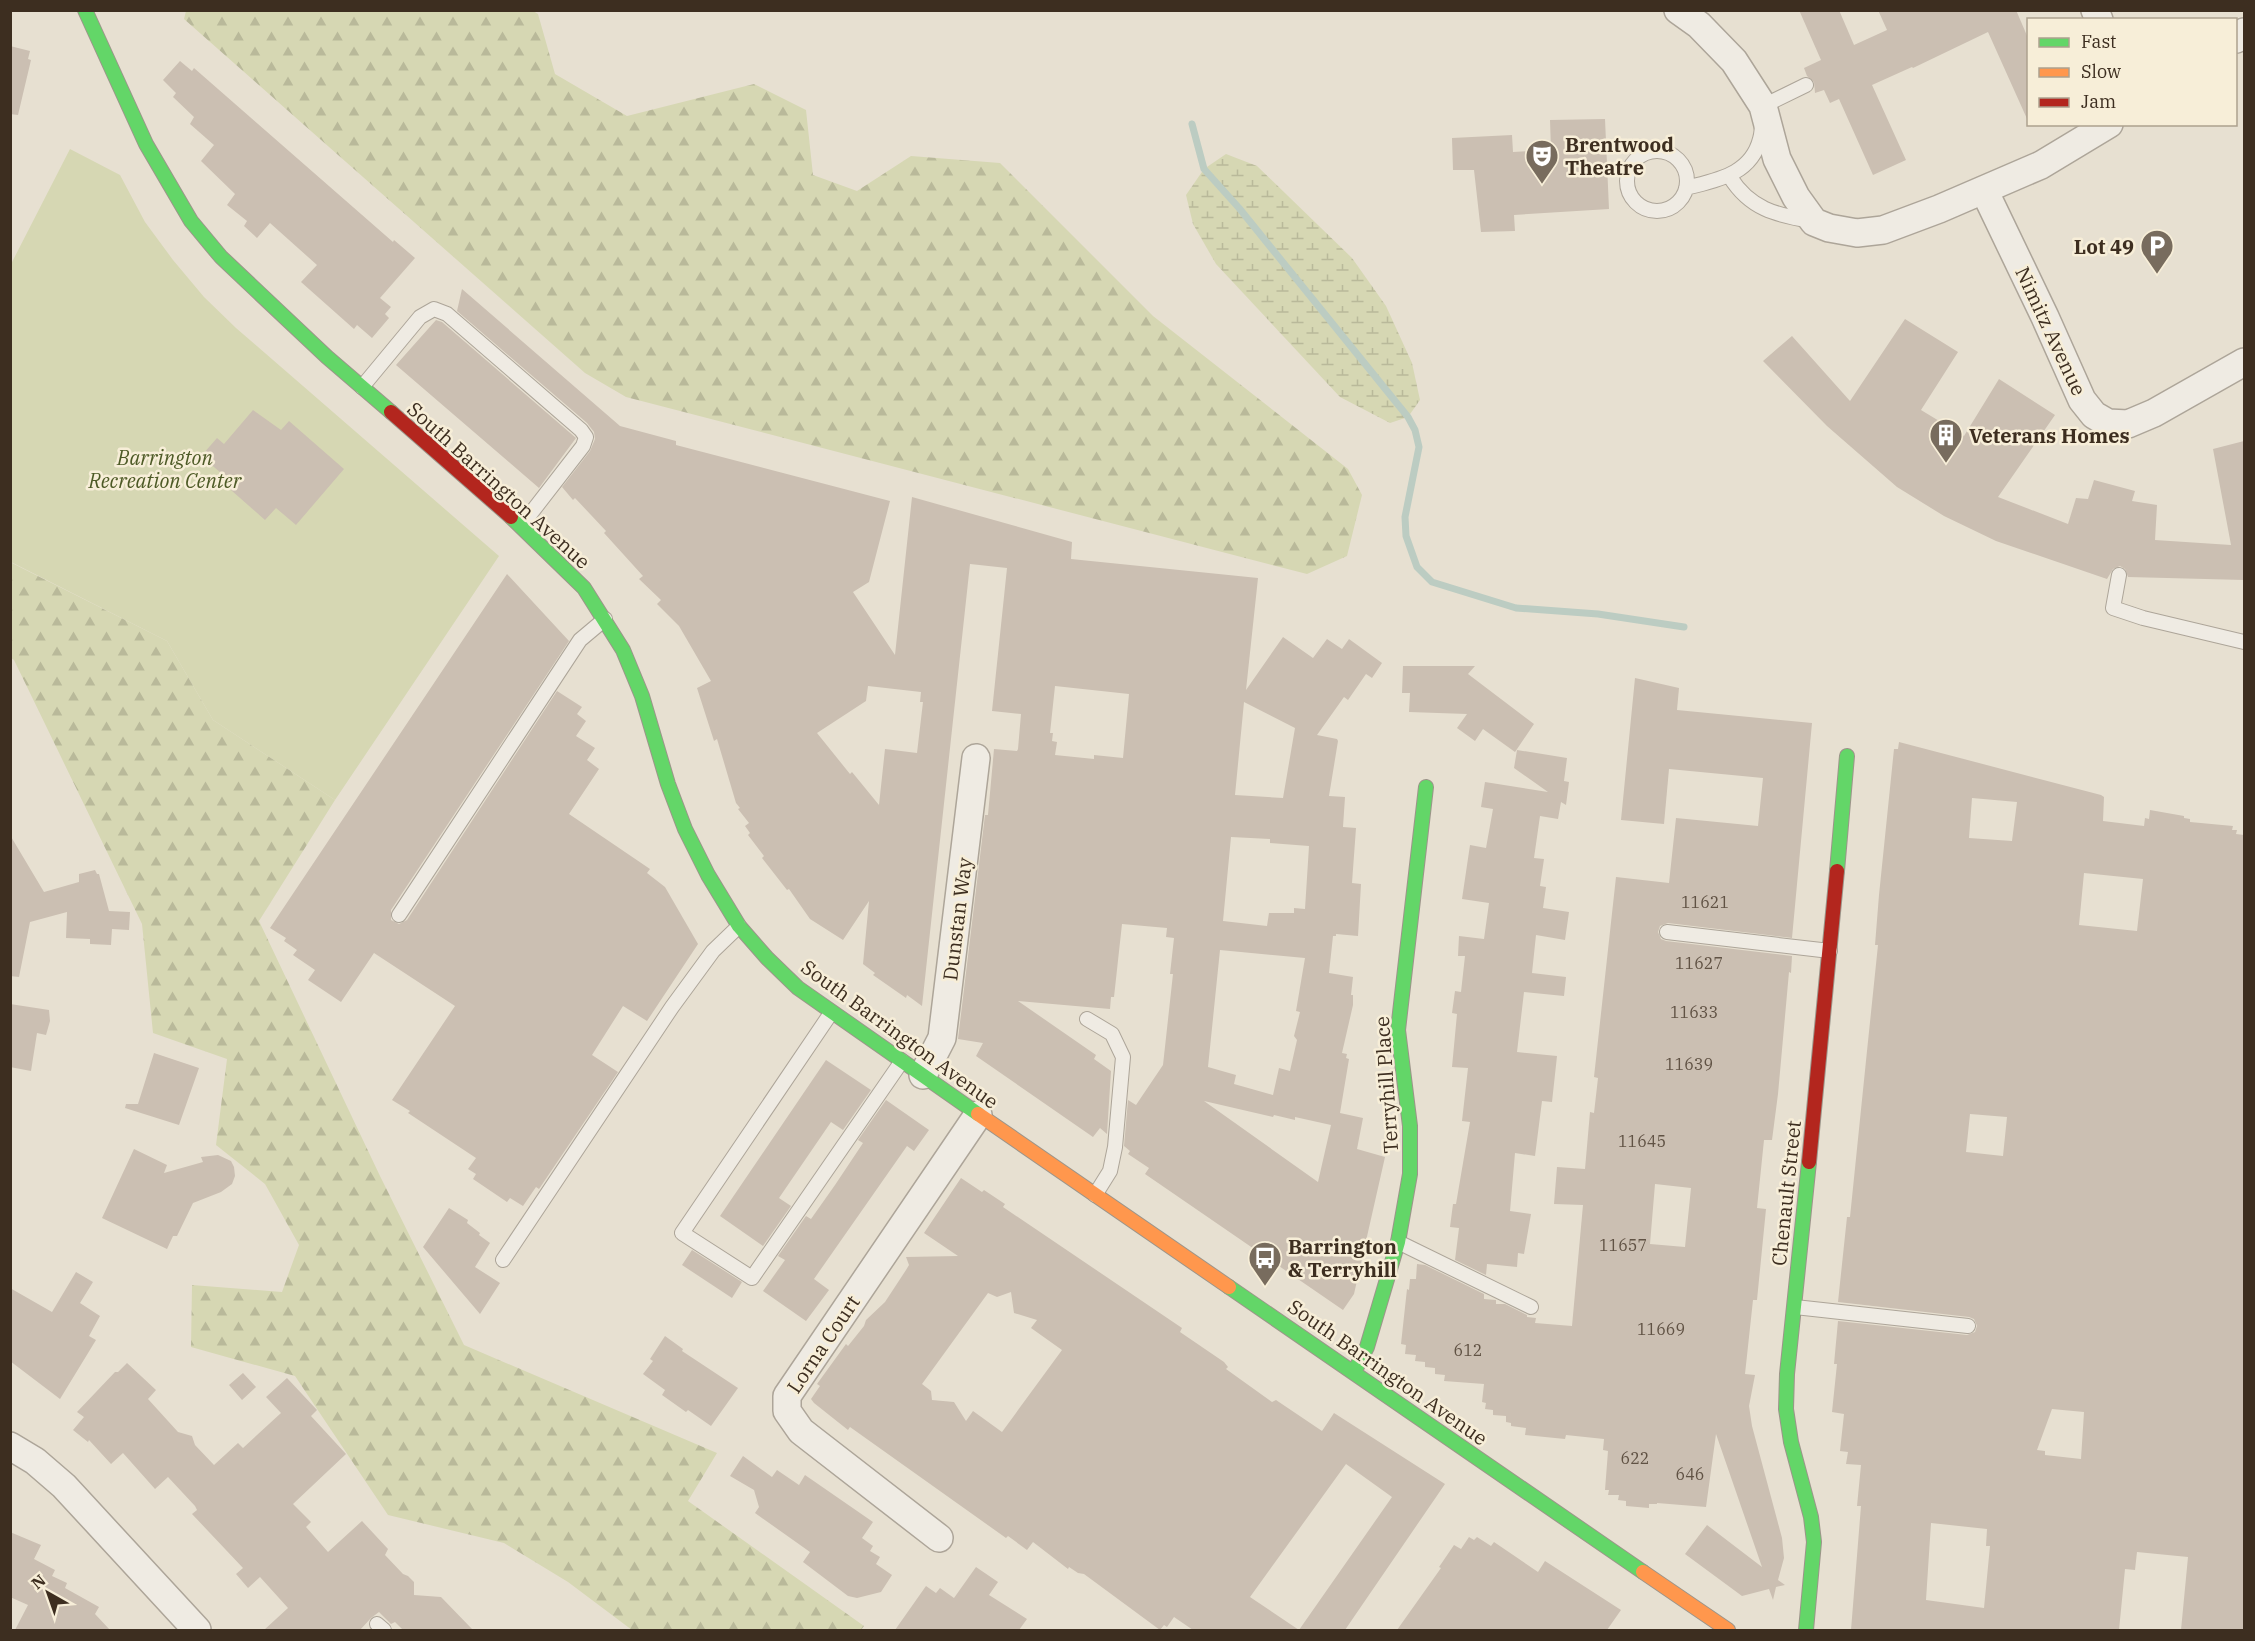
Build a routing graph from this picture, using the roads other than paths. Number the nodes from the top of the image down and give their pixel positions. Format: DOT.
graph roads {
  1 [pos="85,10"];
  2 [pos="1678,10"];
  3 [pos="1806,85"];
  4 [pos="1763,106"];
  5 [pos="2106,126"];
  6 [pos="1730,177"];
  7 [pos="1686,188"];
  8 [pos="1984,190"];
  9 [pos="1814,222"];
  10 [pos="2244,362"];
  11 [pos="362,387"];
  12 [pos="521,526"];
  13 [pos="2119,575"];
  14 [pos="605,619"];
  15 [pos="2244,642"];
  16 [pos="1847,756"];
  17 [pos="976,758"];
  18 [pos="1426,787"];
  19 [pos="399,915"];
  20 [pos="739,926"];
  21 [pos="1667,932"];
  22 [pos="1830,951"];
  23 [pos="831,1013"];
  24 [pos="1087,1019"];
  25 [pos="912,1068"];
  26 [pos="978,1114"];
  27 [pos="1095,1195"];
  28 [pos="1398,1242"];
  29 [pos="503,1260"];
  30 [pos="1531,1307"];
  31 [pos="1795,1307"];
  32 [pos="1968,1326"];
  33 [pos="1354,1372"];
  34 [pos="10,1446"];
  35 [pos="939,1538"];
  36 [pos="197,1630"];
  37 [pos="1728,1630"];
  38 [pos="1806,1630"];
  1 -- 11 [label="street, South Barrington Avenue"];
  2 -- 4 [label="street"];
  3 -- 4 [label="lane"];
  4 -- 6 [label="lane"];
  4 -- 9 [label="street"];
  5 -- 8 [label="street"];
  6 -- 7 [label="lane"];
  6 -- 9 [label="lane"];
  7 -- 7 [label="lane"];
  8 -- 9 [label="street"];
  8 -- 10 [label="street, Nimitz Avenue"];
  11 -- 12 [label="street, South Barrington Avenue"];
  11 -- 12 [label="lane"];
  12 -- 14 [label="street, South Barrington Avenue"];
  13 -- 15 [label="lane"];
  14 -- 19 [label="lane"];
  14 -- 20 [label="street, South Barrington Avenue"];
  16 -- 22 [label="street, Chenault Street"];
  17 -- 25 [label="street, Dunstan Way"];
  18 -- 28 [label="street, Terryhill Place"];
  20 -- 23 [label="street, South Barrington Avenue"];
  20 -- 29 [label="lane"];
  21 -- 22 [label="lane"];
  22 -- 31 [label="street, Chenault Street"];
  23 -- 25 [label="street, South Barrington Avenue"];
  23 -- 25 [label="lane"];
  24 -- 27 [label="lane"];
  25 -- 26 [label="street, South Barrington Avenue"];
  26 -- 27 [label="street, South Barrington Avenue"];
  26 -- 35 [label="street, Lorna Court"];
  27 -- 33 [label="street, South Barrington Avenue"];
  28 -- 30 [label="lane"];
  28 -- 33 [label="street, Terryhill Place"];
  31 -- 32 [label="lane"];
  31 -- 38 [label="street, Chenault Street"];
  33 -- 37 [label="street, South Barrington Avenue"];
  34 -- 36 [label="street"];
}
